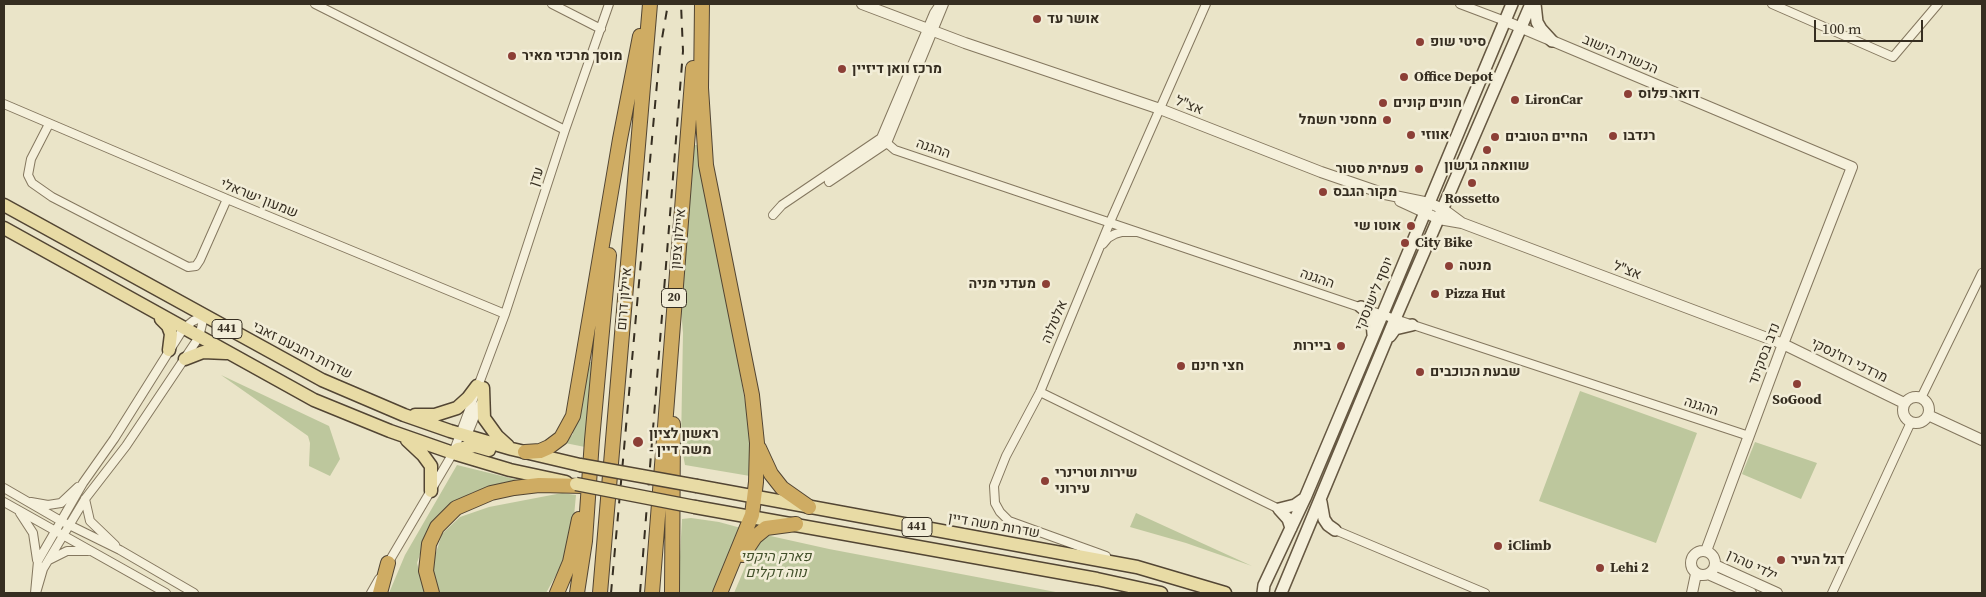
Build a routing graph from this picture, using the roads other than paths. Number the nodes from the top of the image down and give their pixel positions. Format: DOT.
graph roads {
  1 [pos="315,4"];
  2 [pos="552,4"];
  3 [pos="609,4"];
  4 [pos="648,4"];
  5 [pos="701,4"];
  6 [pos="862,4"];
  7 [pos="880,4"];
  8 [pos="940,4"];
  9 [pos="944,4"];
  10 [pos="1206,4"];
  11 [pos="1460,4"];
  12 [pos="1512,4"];
  13 [pos="1533,4"];
  14 [pos="1772,4"];
  15 [pos="1938,4"];
  16 [pos="1501,23"];
  17 [pos="932,27"];
  18 [pos="1521,28"];
  19 [pos="601,29"];
  20 [pos="1552,41"];
  21 [pos="4,104"];
  22 [pos="1160,109"];
  23 [pos="49,124"];
  24 [pos="565,130"];
  25 [pos="620,139"];
  26 [pos="884,141"];
  27 [pos="1852,167"];
  28 [pos="227,200"];
  29 [pos="4,205"];
  30 [pos="1427,208"];
  31 [pos="1441,214"];
  32 [pos="773,215"];
  33 [pos="1110,222"];
  34 [pos="4,228"];
  35 [pos="1142,233"];
  36 [pos="1099,250"];
  37 [pos="1982,273"];
  38 [pos="1361,307"];
  39 [pos="673,313"];
  40 [pos="505,314"];
  41 [pos="158,315"];
  42 [pos="1383,315"];
  43 [pos="204,316"];
  44 [pos="1395,319"];
  45 [pos="1412,325"];
  46 [pos="183,329"];
  47 [pos="1373,337"];
  48 [pos="199,338"];
  49 [pos="1387,339"];
  50 [pos="1783,344"];
  51 [pos="170,350"];
  52 [pos="1796,351"];
  53 [pos="228,353"];
  54 [pos="184,359"];
  55 [pos="1776,361"];
  56 [pos="480,387"];
  57 [pos="1040,392"];
  58 [pos="1921,398"];
  59 [pos="1904,403"];
  60 [pos="404,415"];
  61 [pos="1928,415"];
  62 [pos="1911,422"];
  63 [pos="463,435"];
  64 [pos="404,436"];
  65 [pos="1749,436"];
  66 [pos="592,440"];
  67 [pos="1982,440"];
  68 [pos="757,444"];
  69 [pos="519,451"];
  70 [pos="453,453"];
  71 [pos="580,465"];
  72 [pos="83,482"];
  73 [pos="578,485"];
  74 [pos="4,488"];
  75 [pos="431,491"];
  76 [pos="754,496"];
  77 [pos="1305,498"];
  78 [pos="85,499"];
  79 [pos="23,500"];
  80 [pos="1321,501"];
  81 [pos="4,502"];
  82 [pos="808,507"];
  83 [pos="1279,509"];
  84 [pos="19,511"];
  85 [pos="752,516"];
  86 [pos="61,520"];
  87 [pos="796,524"];
  88 [pos="70,525"];
  89 [pos="1291,528"];
  90 [pos="1335,530"];
  91 [pos="59,533"];
  92 [pos="1306,536"];
  93 [pos="120,550"];
  94 [pos="91,551"];
  95 [pos="1706,551"];
  96 [pos="38,561"];
  97 [pos="47,561"];
  98 [pos="388,563"];
  99 [pos="1715,565"];
  100 [pos="1137,567"];
  101 [pos="1703,574"];
  102 [pos="721,591"];
  103 [pos="35,593"];
  104 [pos="166,593"];
  105 [pos="194,593"];
  106 [pos="371,593"];
  107 [pos="380,593"];
  108 [pos="432,593"];
  109 [pos="557,593"];
  110 [pos="577,593"];
  111 [pos="600,593"];
  112 [pos="652,593"];
  113 [pos="672,593"];
  114 [pos="1161,593"];
  115 [pos="1225,593"];
  116 [pos="1263,593"];
  117 [pos="1282,593"];
  118 [pos="1485,593"];
  119 [pos="1692,593"];
  120 [pos="1698,593"];
  121 [pos="1751,593"];
  122 [pos="1777,593"];
  123 [pos="1832,593"];
  1 -- 24 [label="street"];
  2 -- 19 [label="street"];
  3 -- 19 [label="street, עדן"];
  4 -- 25 [label="highway"];
  4 -- 111 [label="highway, איילון דרום"];
  5 -- 39 [label="highway, איילון צפון / 20"];
  5 -- 68 [label="highway"];
  6 -- 17 [label="street, אצ\"ל"];
  7 -- 17 [label="street, אצ\"ל"];
  8 -- 17 [label="street"];
  9 -- 17 [label="street"];
  10 -- 22 [label="street, אלטלנה"];
  11 -- 16 [label="street, הכשרת הישוב"];
  12 -- 16 [label="main road, יוסף לישנסקי"];
  13 -- 18 [label="main road, יוסף לישנסקי"];
  13 -- 20 [label="main road"];
  14 -- 15 [label="street"];
  16 -- 18 [label="street, הכשרת הישוב"];
  16 -- 30 [label="main road, יוסף לישנסקי"];
  17 -- 22 [label="street, אצ\"ל"];
  17 -- 26 [label="street"];
  18 -- 20 [label="street, הכשרת הישוב"];
  18 -- 31 [label="main road, יוסף לישנסקי"];
  19 -- 24 [label="street, עדן"];
  20 -- 27 [label="street, הכשרת הישוב"];
  21 -- 23 [label="street, שמעון ישראלי"];
  22 -- 30 [label="street, אצ\"ל"];
  22 -- 33 [label="street, אלטלנה"];
  23 -- 28 [label="street, שמעון ישראלי"];
  23 -- 28 [label="street"];
  24 -- 40 [label="street, עדן"];
  25 -- 66 [label="highway"];
  25 -- 69 [label="highway"];
  26 -- 32 [label="street"];
  26 -- 33 [label="street, ההגנה"];
  27 -- 50 [label="street, נדב בסקינד"];
  28 -- 40 [label="street, שמעון ישראלי"];
  29 -- 43 [label="main road, שדרות רחבעם זאבי / 441"];
  30 -- 31 [label="street, אצ\"ל"];
  30 -- 42 [label="main road, יוסף לישנסקי"];
  31 -- 44 [label="main road, יוסף לישנסקי"];
  31 -- 50 [label="street, אצ\"ל"];
  33 -- 35 [label="street, ההגנה"];
  33 -- 36 [label="street, אלטלנה"];
  34 -- 41 [label="main road, 441"];
  35 -- 36 [label="street"];
  35 -- 38 [label="street, ההגנה"];
  36 -- 57 [label="street, אלטלנה"];
  37 -- 58 [label="street"];
  38 -- 42 [label="street, ההגנה"];
  38 -- 47 [label="main road"];
  39 -- 112 [label="highway, איילון צפון / 20"];
  39 -- 113 [label="highway"];
  40 -- 56 [label="street, עדן"];
  41 -- 46 [label="main road, 441"];
  41 -- 51 [label="main road"];
  42 -- 44 [label="street, ההגנה"];
  42 -- 47 [label="main road, יוסף לישנסקי"];
  43 -- 46 [label="street"];
  43 -- 48 [label="street"];
  43 -- 60 [label="main road, שדרות רחבעם זאבי / 441"];
  44 -- 45 [label="street, ההגנה"];
  44 -- 49 [label="main road, יוסף לישנסקי"];
  45 -- 49 [label="main road"];
  45 -- 65 [label="street, ההגנה"];
  46 -- 48 [label="main road, 441"];
  46 -- 51 [label="street"];
  47 -- 77 [label="main road, יוסף לישנסקי"];
  48 -- 53 [label="main road, 441"];
  48 -- 54 [label="street"];
  49 -- 80 [label="main road, יוסף לישנסקי"];
  50 -- 52 [label="street, מרדכי רוז'נסקי"];
  50 -- 55 [label="street, נדב בסקינד"];
  51 -- 72 [label="street"];
  52 -- 55 [label="street"];
  52 -- 59 [label="street, מרדכי רוז'נסקי"];
  53 -- 54 [label="main road"];
  53 -- 64 [label="main road, 441"];
  54 -- 78 [label="street"];
  55 -- 65 [label="street, נדב בסקינד"];
  56 -- 60 [label="main road"];
  56 -- 63 [label="street, עדן"];
  56 -- 69 [label="main road"];
  57 -- 83 [label="street"];
  57 -- 100 [label="street, אלטלנה"];
  58 -- 59 [label="street"];
  58 -- 61 [label="street"];
  59 -- 62 [label="street"];
  60 -- 63 [label="main road, שדרות רחבעם זאבי / 441"];
  61 -- 62 [label="street"];
  61 -- 67 [label="street"];
  62 -- 123 [label="street"];
  63 -- 69 [label="main road, שדרות רחבעם זאבי / 441"];
  63 -- 70 [label="street, עדן"];
  64 -- 70 [label="main road, 441"];
  64 -- 75 [label="main road"];
  65 -- 95 [label="street, נדב בסקינד"];
  66 -- 109 [label="highway"];
  66 -- 110 [label="highway"];
  68 -- 76 [label="highway"];
  68 -- 82 [label="highway"];
  69 -- 71 [label="main road, שדרות רחבעם זאבי / 441"];
  70 -- 71 [label="main road, 441"];
  70 -- 73 [label="main road, 441"];
  70 -- 75 [label="street, עדן"];
  71 -- 76 [label="main road, שדרות משה דיין / 441, bridge"];
  72 -- 79 [label="street"];
  72 -- 86 [label="street"];
  73 -- 85 [label="main road, 441, bridge"];
  73 -- 108 [label="highway"];
  74 -- 79 [label="street"];
  75 -- 98 [label="street, עדן"];
  76 -- 82 [label="main road, שדרות משה דיין / 441"];
  76 -- 85 [label="highway"];
  77 -- 83 [label="main road"];
  77 -- 89 [label="main road, יוסף לישנסקי"];
  78 -- 88 [label="street"];
  78 -- 93 [label="street"];
  79 -- 86 [label="street"];
  80 -- 90 [label="main road"];
  80 -- 92 [label="main road, יוסף לישנסקי"];
  81 -- 84 [label="street"];
  82 -- 100 [label="main road, שדרות משה דיין / 441"];
  83 -- 89 [label="main road"];
  84 -- 91 [label="street"];
  84 -- 96 [label="street"];
  85 -- 87 [label="main road, 441"];
  85 -- 102 [label="highway"];
  86 -- 88 [label="street"];
  86 -- 91 [label="street"];
  87 -- 102 [label="highway"];
  87 -- 114 [label="main road, 441"];
  88 -- 91 [label="street"];
  88 -- 93 [label="street"];
  89 -- 116 [label="main road, יוסף לישנסקי"];
  90 -- 92 [label="main road"];
  90 -- 118 [label="street"];
  91 -- 94 [label="street"];
  91 -- 96 [label="street"];
  91 -- 97 [label="street"];
  92 -- 117 [label="main road, יוסף לישנסקי"];
  93 -- 105 [label="street"];
  94 -- 97 [label="street"];
  94 -- 104 [label="street"];
  95 -- 99 [label="street"];
  95 -- 101 [label="street"];
  96 -- 103 [label="street"];
  97 -- 103 [label="street"];
  98 -- 106 [label="street, עדן"];
  98 -- 107 [label="highway"];
  99 -- 101 [label="street"];
  99 -- 122 [label="street, ילדי טהרן"];
  100 -- 115 [label="main road, שדרות משה דיין / 441"];
  101 -- 119 [label="street"];
  101 -- 120 [label="street"];
  101 -- 121 [label="street, ילדי טהרן"];
}
